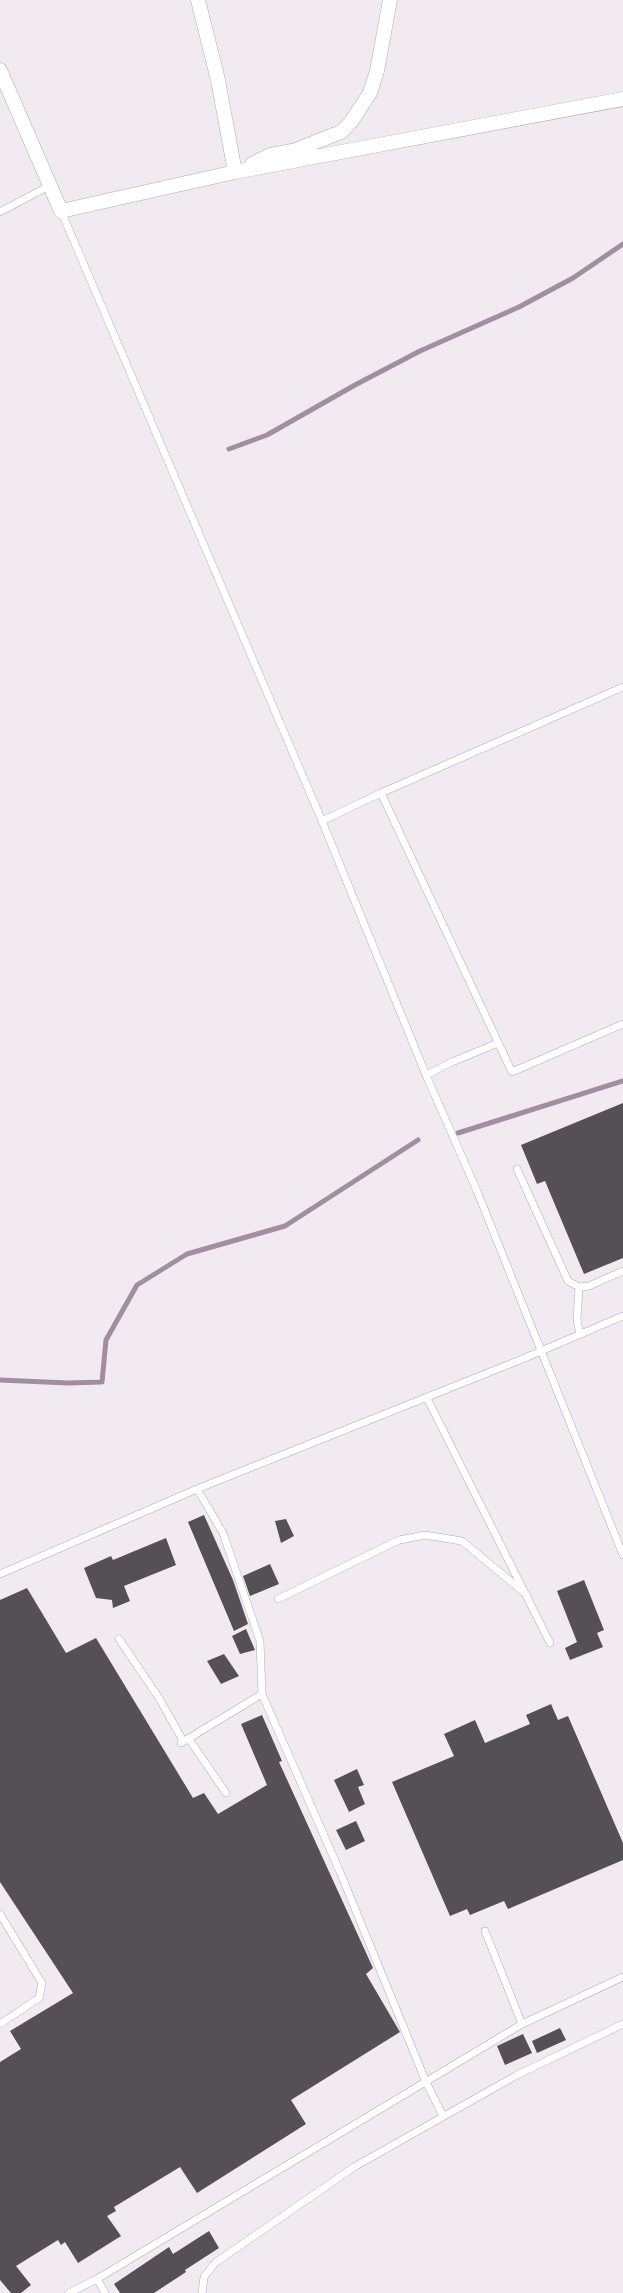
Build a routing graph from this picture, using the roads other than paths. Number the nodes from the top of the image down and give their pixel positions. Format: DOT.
graph roads {
  1 [pos="198,0"];
  2 [pos="390,0"];
  3 [pos="0,70"];
  4 [pos="623,99"];
  5 [pos="240,171"];
  6 [pos="49,186"];
  7 [pos="61,211"];
  8 [pos="0,212"];
  9 [pos="623,687"];
  10 [pos="382,793"];
  11 [pos="322,821"];
  12 [pos="623,1024"];
  13 [pos="498,1043"];
  14 [pos="426,1075"];
  15 [pos="517,1169"];
  16 [pos="623,1272"];
  17 [pos="580,1287"];
  18 [pos="623,1316"];
  19 [pos="580,1334"];
  20 [pos="540,1352"];
  21 [pos="426,1398"];
  22 [pos="197,1489"];
  23 [pos="623,1555"];
  24 [pos="0,1574"];
  25 [pos="526,1594"];
  26 [pos="278,1599"];
  27 [pos="120,1639"];
  28 [pos="550,1643"];
  29 [pos="262,1694"];
  30 [pos="189,1739"];
  31 [pos="226,1793"];
  32 [pos="0,1914"];
  33 [pos="485,1931"];
  34 [pos="623,1977"];
  35 [pos="0,2024"];
  36 [pos="522,2024"];
  37 [pos="623,2024"];
  38 [pos="426,2082"];
  39 [pos="444,2116"];
  40 [pos="97,2279"];
  41 [pos="69,2293"];
  42 [pos="105,2293"];
  43 [pos="202,2293"];
  1 -- 5 [label="street"];
  2 -- 5 [label="street"];
  3 -- 6 [label="street"];
  4 -- 5 [label="street"];
  5 -- 7 [label="street"];
  6 -- 7 [label="street"];
  6 -- 8 [label="lane"];
  7 -- 11 [label="lane"];
  9 -- 10 [label="lane"];
  10 -- 11 [label="lane"];
  10 -- 13 [label="lane"];
  11 -- 14 [label="lane"];
  12 -- 13 [label="lane"];
  13 -- 14 [label="lane"];
  14 -- 20 [label="lane"];
  15 -- 17 [label="lane"];
  16 -- 17 [label="lane"];
  17 -- 19 [label="lane"];
  18 -- 19 [label="lane"];
  19 -- 20 [label="lane"];
  20 -- 21 [label="lane"];
  20 -- 23 [label="lane"];
  21 -- 22 [label="lane"];
  21 -- 25 [label="lane"];
  22 -- 24 [label="lane"];
  22 -- 29 [label="lane"];
  25 -- 26 [label="lane"];
  25 -- 28 [label="lane"];
  27 -- 30 [label="lane"];
  29 -- 30 [label="lane"];
  29 -- 38 [label="lane"];
  30 -- 31 [label="lane"];
  32 -- 35 [label="lane"];
  33 -- 36 [label="lane"];
  34 -- 36 [label="lane"];
  36 -- 38 [label="lane"];
  37 -- 39 [label="lane"];
  38 -- 39 [label="lane"];
  38 -- 40 [label="lane"];
  39 -- 43 [label="lane"];
  40 -- 41 [label="lane"];
  40 -- 42 [label="lane"];
}
